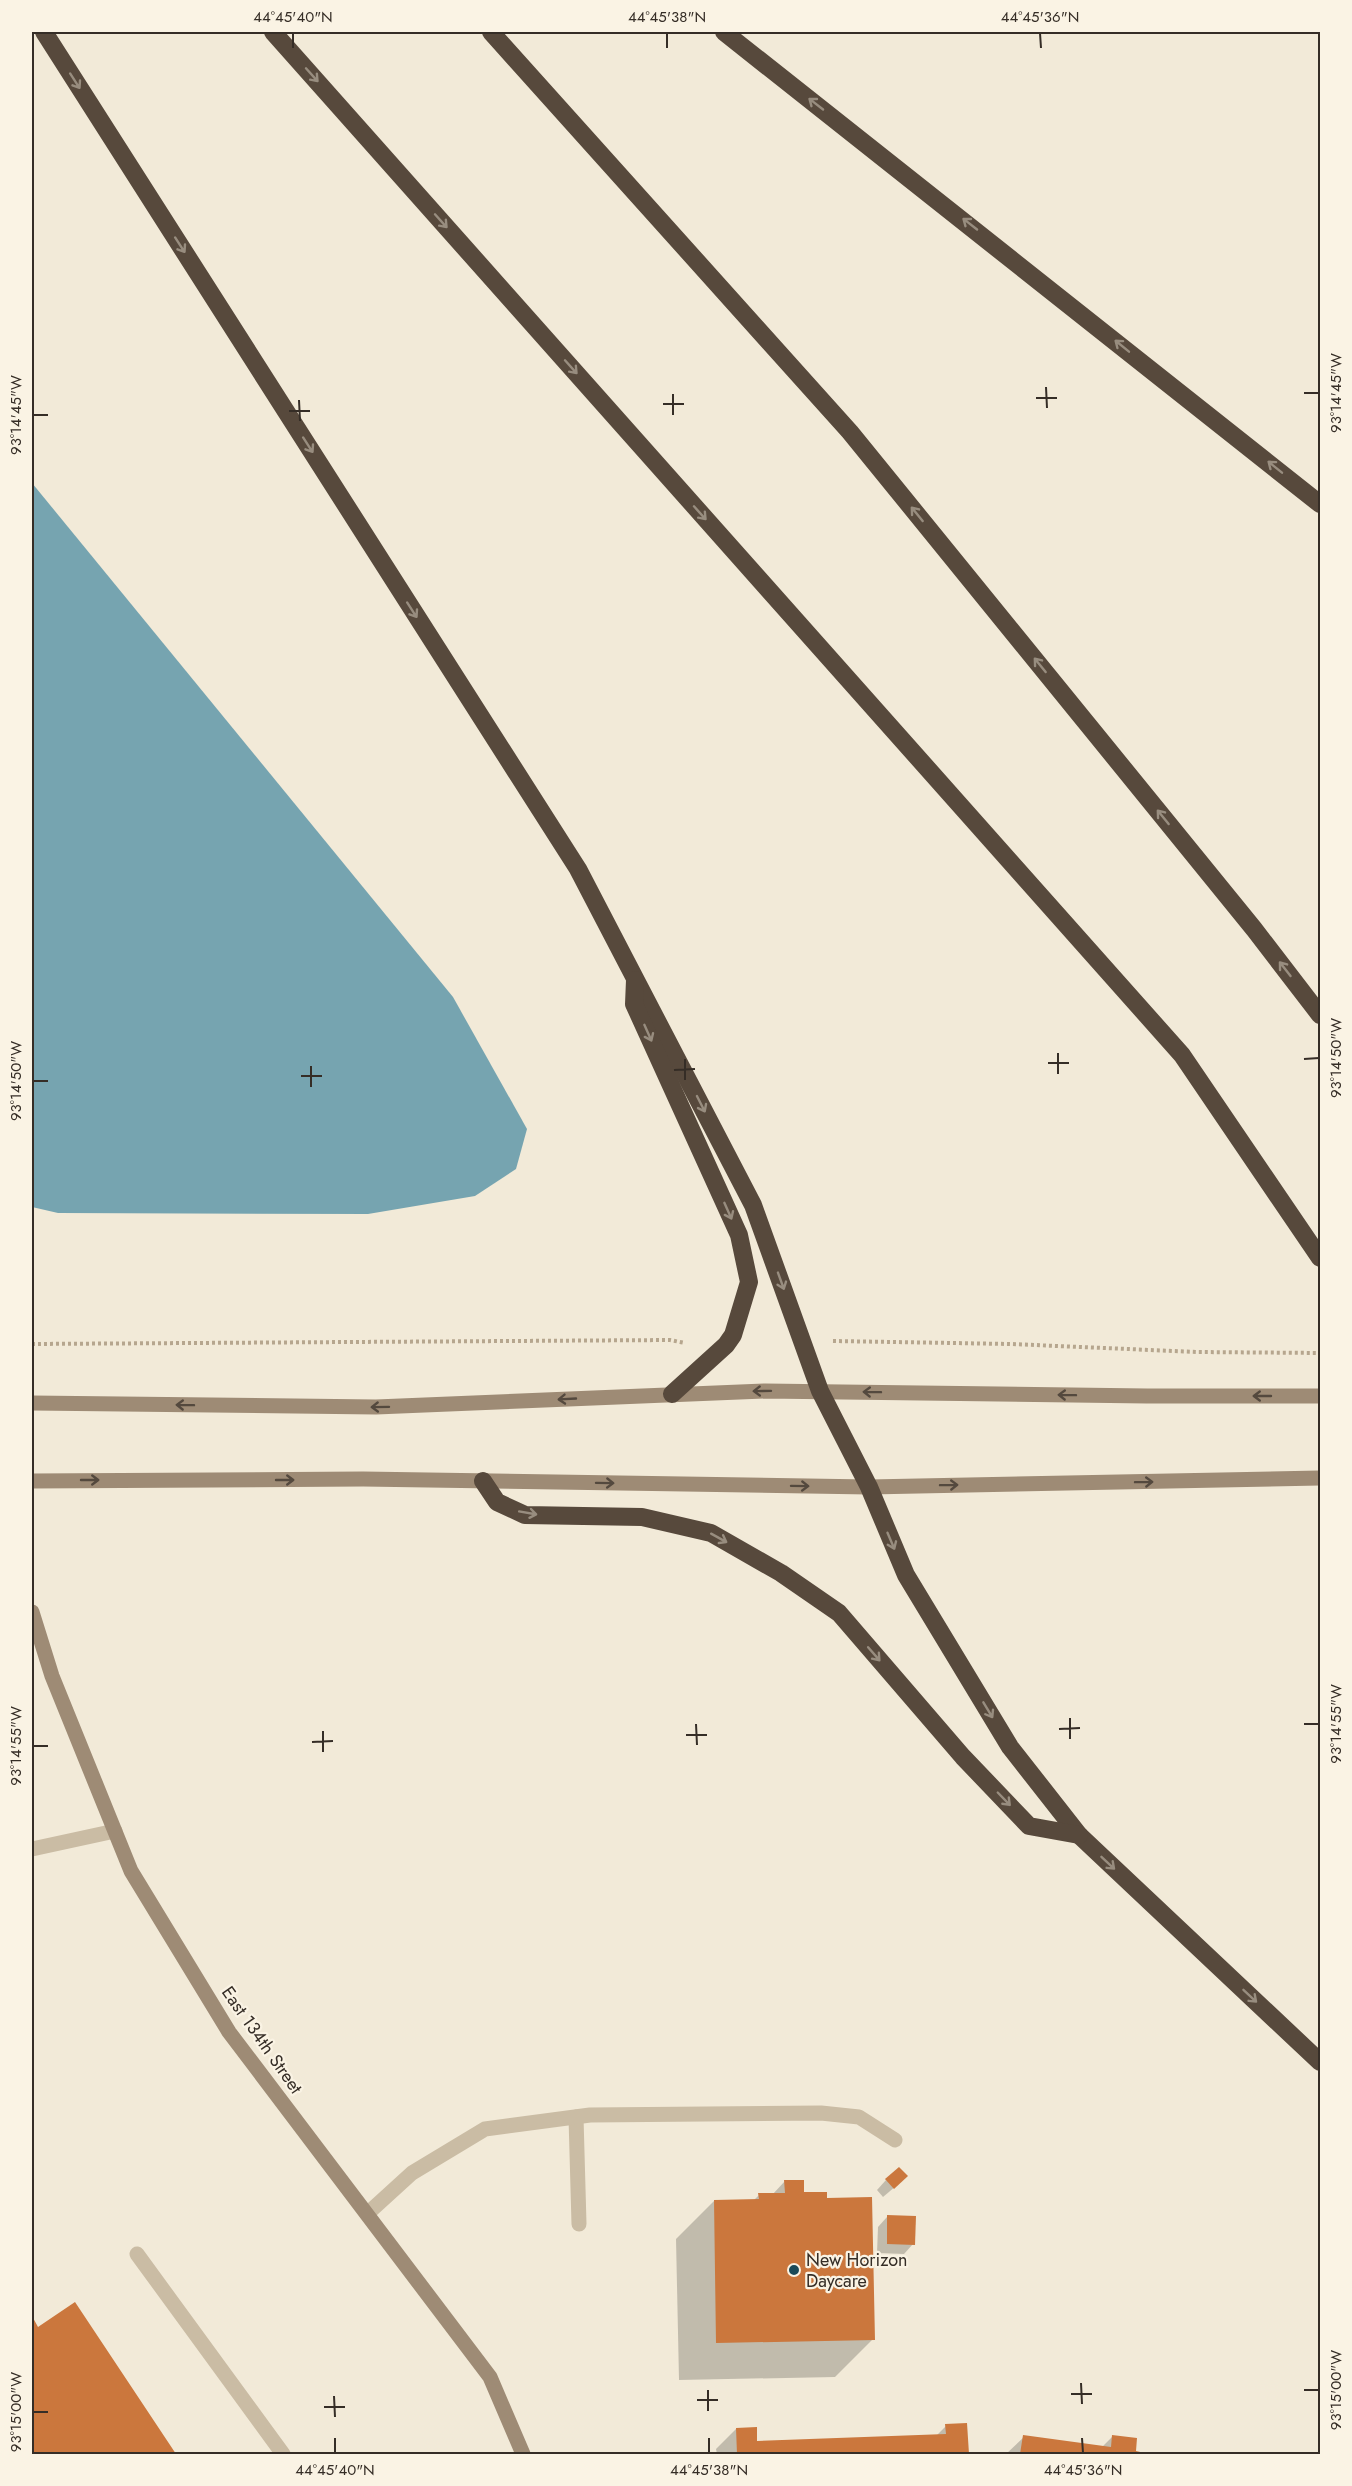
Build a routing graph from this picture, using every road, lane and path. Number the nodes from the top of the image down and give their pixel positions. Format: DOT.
graph roads {
  1 [pos="44,32"];
  2 [pos="273,32"];
  3 [pos="491,32"];
  4 [pos="724,32"];
  5 [pos="1320,504"];
  6 [pos="635,978"];
  7 [pos="1320,1015"];
  8 [pos="1316,1251"];
  9 [pos="804,1341"];
  10 [pos="32,1344"];
  11 [pos="726,1345"];
  12 [pos="1320,1353"];
  13 [pos="820,1391"];
  14 [pos="672,1394"];
  15 [pos="1320,1396"];
  16 [pos="32,1403"];
  17 [pos="1320,1478"];
  18 [pos="32,1481"];
  19 [pos="483,1481"];
  20 [pos="869,1487"];
  21 [pos="32,1612"];
  22 [pos="115,1831"];
  23 [pos="1079,1836"];
  24 [pos="32,1849"];
  25 [pos="1320,2062"];
  26 [pos="576,2117"];
  27 [pos="896,2140"];
  28 [pos="367,2214"];
  29 [pos="579,2224"];
  30 [pos="137,2254"];
  31 [pos="283,2454"];
  32 [pos="523,2454"];
  1 -- 6 [label="highway, one-way"];
  2 -- 8 [label="highway, one-way"];
  7 -- 3 [label="highway, one-way"];
  5 -- 4 [label="highway, one-way"];
  6 -- 9 [label="highway, one-way"];
  6 -- 11 [label="highway, one-way"];
  9 -- 12 [label="path"];
  9 -- 13 [label="highway"];
  10 -- 11 [label="path"];
  11 -- 14 [label="highway"];
  13 -- 14 [label="street, one-way"];
  15 -- 13 [label="street, one-way"];
  13 -- 20 [label="highway"];
  14 -- 16 [label="street, one-way"];
  20 -- 17 [label="street, one-way"];
  18 -- 19 [label="street, one-way"];
  19 -- 20 [label="street, one-way"];
  19 -- 23 [label="highway, one-way"];
  20 -- 23 [label="highway, one-way"];
  21 -- 22 [label="street, East 134th Street"];
  22 -- 24 [label="lane"];
  22 -- 28 [label="street, East 134th Street"];
  23 -- 25 [label="highway, one-way"];
  26 -- 27 [label="lane"];
  26 -- 28 [label="lane"];
  26 -- 29 [label="lane"];
  28 -- 32 [label="street, East 134th Street"];
  30 -- 31 [label="lane"];
}
